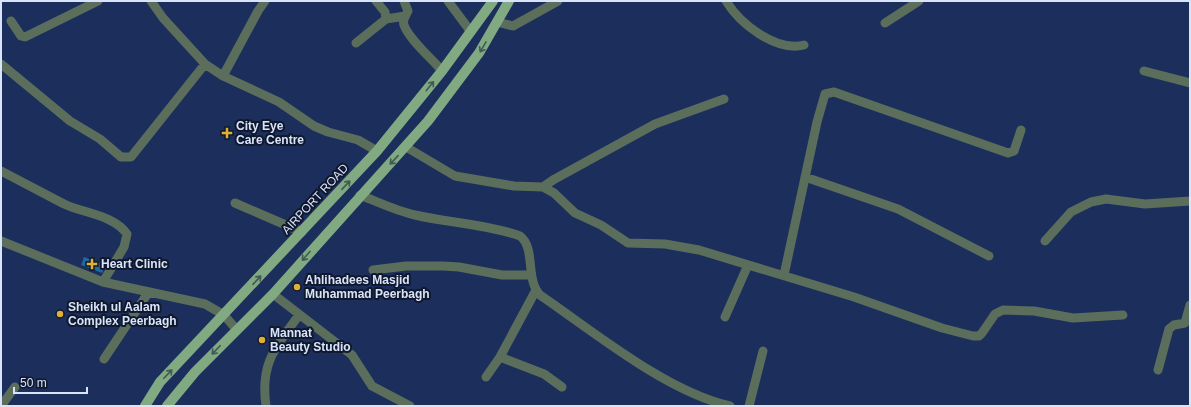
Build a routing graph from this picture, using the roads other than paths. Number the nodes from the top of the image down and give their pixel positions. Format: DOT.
graph roads {
  1 [pos="98,1"];
  2 [pos="151,1"];
  3 [pos="265,1"];
  4 [pos="376,1"];
  5 [pos="404,1"];
  6 [pos="448,1"];
  7 [pos="493,1"];
  8 [pos="509,1"];
  9 [pos="558,1"];
  10 [pos="726,1"];
  11 [pos="919,1"];
  12 [pos="405,16"];
  13 [pos="386,19"];
  14 [pos="11,20"];
  15 [pos="497,22"];
  16 [pos="885,23"];
  17 [pos="471,32"];
  18 [pos="356,43"];
  19 [pos="804,45"];
  20 [pos="1,64"];
  21 [pos="205,64"];
  22 [pos="442,71"];
  23 [pos="1144,71"];
  24 [pos="223,76"];
  25 [pos="1190,83"];
  26 [pos="724,99"];
  27 [pos="1020,130"];
  28 [pos="406,147"];
  29 [pos="377,151"];
  30 [pos="1,171"];
  31 [pos="805,177"];
  32 [pos="543,187"];
  33 [pos="360,195"];
  34 [pos="1190,201"];
  35 [pos="236,203"];
  36 [pos="302,232"];
  37 [pos="1,241"];
  38 [pos="1046,241"];
  39 [pos="989,256"];
  40 [pos="748,265"];
  41 [pos="373,270"];
  42 [pos="531,275"];
  43 [pos="784,275"];
  44 [pos="104,282"];
  45 [pos="536,290"];
  46 [pos="148,293"];
  47 [pos="273,294"];
  48 [pos="1190,305"];
  49 [pos="224,315"];
  50 [pos="299,315"];
  51 [pos="1123,315"];
  52 [pos="725,317"];
  53 [pos="236,330"];
  54 [pos="763,351"];
  55 [pos="500,357"];
  56 [pos="104,359"];
  57 [pos="1158,370"];
  58 [pos="486,377"];
  59 [pos="15,387"];
  60 [pos="562,387"];
  61 [pos="1,406"];
  62 [pos="145,406"];
  63 [pos="167,406"];
  64 [pos="266,406"];
  65 [pos="410,406"];
  66 [pos="730,406"];
  67 [pos="749,406"];
  1 -- 14 [label="street"];
  2 -- 21 [label="street"];
  3 -- 24 [label="street"];
  4 -- 13 [label="street"];
  5 -- 12 [label="street"];
  6 -- 17 [label="street"];
  7 -- 17 [label="main road, AIRPORT ROAD"];
  8 -- 15 [label="main road"];
  9 -- 15 [label="street"];
  10 -- 19 [label="street"];
  11 -- 16 [label="street"];
  12 -- 13 [label="street"];
  12 -- 22 [label="street"];
  13 -- 18 [label="street"];
  15 -- 28 [label="main road, one-way"];
  17 -- 22 [label="main road, AIRPORT ROAD"];
  20 -- 21 [label="street"];
  21 -- 24 [label="street"];
  29 -- 22 [label="main road, AIRPORT ROAD, one-way"];
  23 -- 25 [label="street"];
  24 -- 29 [label="street"];
  26 -- 32 [label="street"];
  27 -- 31 [label="street"];
  28 -- 32 [label="street"];
  28 -- 33 [label="main road, one-way"];
  36 -- 29 [label="main road, AIRPORT ROAD, one-way"];
  30 -- 44 [label="street"];
  31 -- 39 [label="street"];
  31 -- 43 [label="street"];
  32 -- 40 [label="street"];
  33 -- 42 [label="street"];
  33 -- 47 [label="main road, one-way"];
  34 -- 38 [label="street"];
  35 -- 36 [label="street"];
  49 -- 36 [label="main road, AIRPORT ROAD, one-way"];
  37 -- 44 [label="street"];
  40 -- 43 [label="street"];
  40 -- 52 [label="street"];
  41 -- 42 [label="street"];
  42 -- 45 [label="street"];
  43 -- 51 [label="street"];
  44 -- 46 [label="street"];
  45 -- 55 [label="street"];
  45 -- 66 [label="street"];
  46 -- 49 [label="street"];
  46 -- 56 [label="street"];
  47 -- 50 [label="street"];
  47 -- 53 [label="main road"];
  48 -- 57 [label="street"];
  49 -- 53 [label="street"];
  62 -- 49 [label="main road, AIRPORT ROAD, one-way"];
  50 -- 64 [label="street"];
  50 -- 65 [label="street"];
  53 -- 63 [label="main road, one-way"];
  54 -- 67 [label="street"];
  55 -- 58 [label="street"];
  55 -- 60 [label="street"];
  59 -- 61 [label="street"];
}
